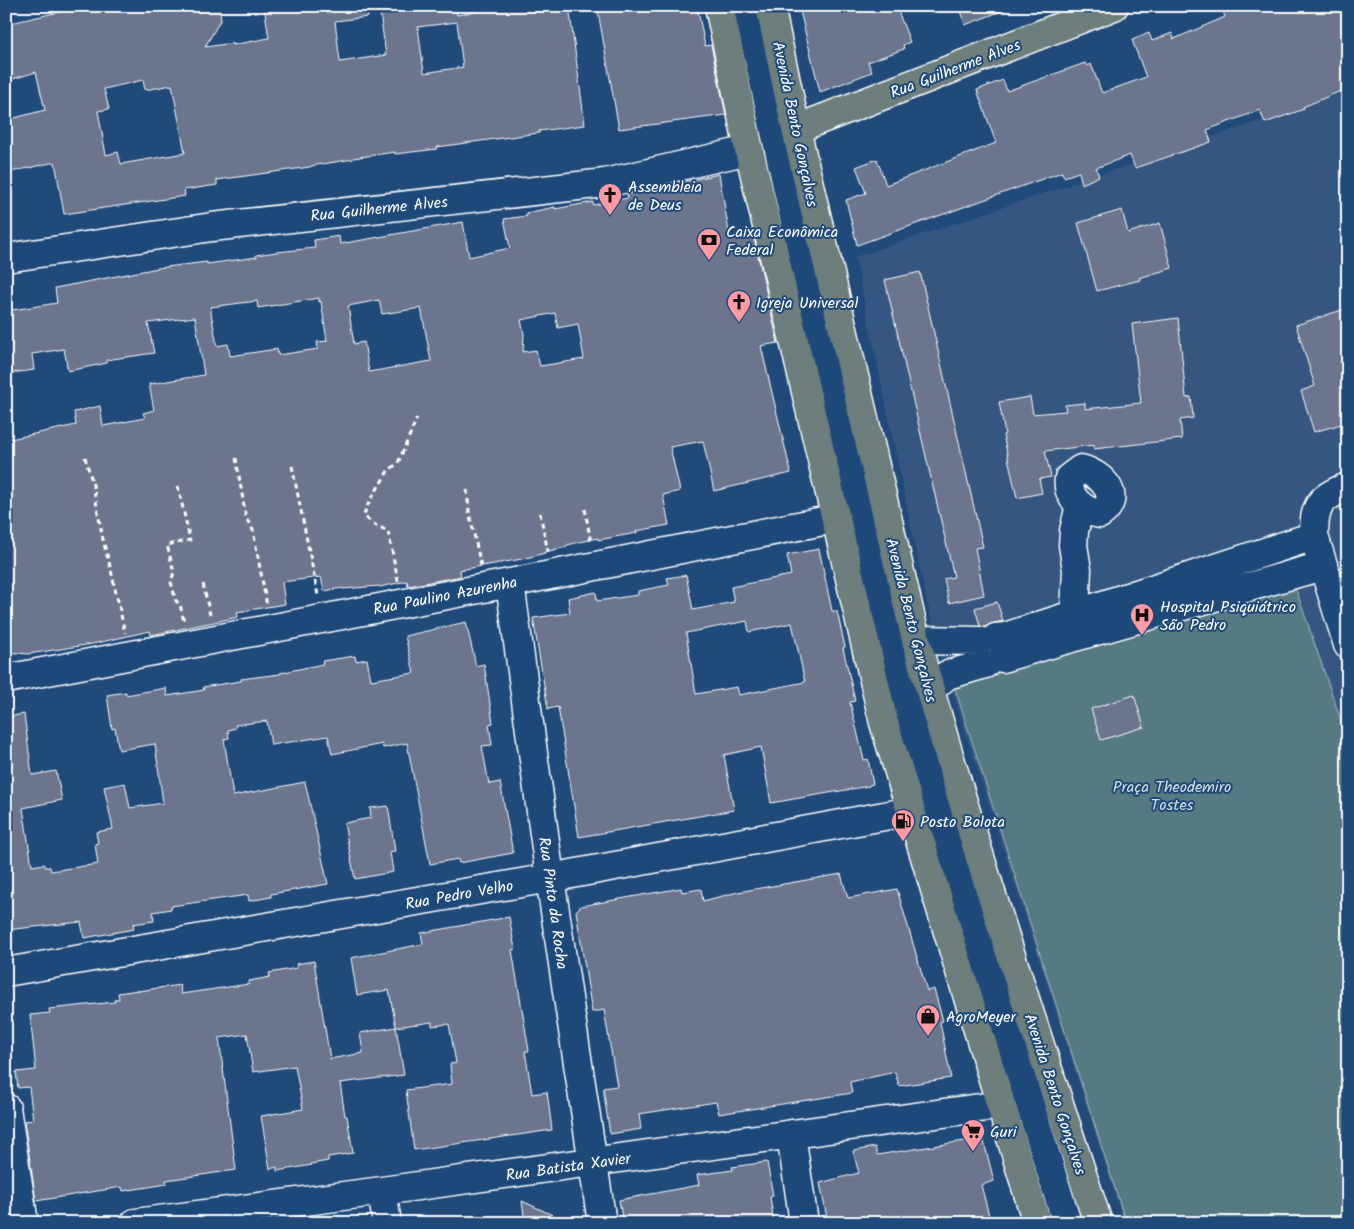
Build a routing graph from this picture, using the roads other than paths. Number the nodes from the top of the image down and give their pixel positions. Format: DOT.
graph roads {
  1 [pos="719,6"];
  2 [pos="746,6"];
  3 [pos="770,6"];
  4 [pos="1114,6"];
  5 [pos="796,129"];
  6 [pos="749,150"];
  7 [pos="6,258"];
  8 [pos="1348,487"];
  9 [pos="1080,505"];
  10 [pos="860,514"];
  11 [pos="1314,536"];
  12 [pos="1322,566"];
  13 [pos="498,585"];
  14 [pos="1074,625"];
  15 [pos="916,640"];
  16 [pos="1348,645"];
  17 [pos="996,649"];
  18 [pos="6,679"];
  19 [pos="930,690"];
  20 [pos="909,717"];
  21 [pos="911,811"];
  22 [pos="550,878"];
  23 [pos="6,972"];
  24 [pos="1001,1106"];
  25 [pos="6,1108"];
  26 [pos="791,1134"];
  27 [pos="594,1162"];
  28 [pos="382,1191"];
  29 [pos="24,1223"];
  30 [pos="135,1223"];
  31 [pos="386,1223"];
  32 [pos="602,1223"];
  33 [pos="804,1223"];
  34 [pos="1036,1223"];
  35 [pos="1068,1223"];
  36 [pos="1098,1223"];
  1 -- 6 [label="main road, Avenida Bento Gonçalves"];
  2 -- 10 [label="street"];
  3 -- 5 [label="main road, Avenida Bento Gonçalves"];
  4 -- 5 [label="main road, Rua Guilherme Alves"];
  5 -- 10 [label="main road, Avenida Bento Gonçalves"];
  6 -- 7 [label="street, Rua Guilherme Alves"];
  6 -- 10 [label="main road, Avenida Bento Gonçalves"];
  8 -- 11 [label="street"];
  9 -- 14 [label="street"];
  10 -- 13 [label="street, Rua Paulino Azurenha"];
  10 -- 15 [label="main road, Avenida Bento Gonçalves"];
  10 -- 20 [label="street"];
  10 -- 20 [label="street"];
  10 -- 21 [label="main road, Avenida Bento Gonçalves"];
  11 -- 12 [label="street"];
  11 -- 14 [label="street"];
  12 -- 14 [label="street"];
  12 -- 16 [label="street"];
  13 -- 18 [label="street, Rua Paulino Azurenha"];
  13 -- 22 [label="street, Rua Pinto da Rocha"];
  14 -- 17 [label="street"];
  15 -- 17 [label="street"];
  15 -- 19 [label="main road, Avenida Bento Gonçalves"];
  17 -- 19 [label="street"];
  19 -- 36 [label="main road, Avenida Bento Gonçalves"];
  20 -- 35 [label="street"];
  21 -- 22 [label="street, Rua Pedro Velho"];
  21 -- 24 [label="main road, Avenida Bento Gonçalves"];
  22 -- 23 [label="street, Rua Pedro Velho"];
  22 -- 27 [label="street, Rua Pinto da Rocha"];
  24 -- 26 [label="street, Rua Batista Xavier"];
  24 -- 34 [label="main road, Avenida Bento Gonçalves"];
  25 -- 29 [label="street"];
  26 -- 27 [label="street, Rua Batista Xavier"];
  26 -- 33 [label="street"];
  27 -- 28 [label="street, Rua Batista Xavier"];
  27 -- 32 [label="street, Rua Pinto da Rocha"];
  28 -- 30 [label="street, Rua Batista Xavier"];
  28 -- 31 [label="street"];
}
